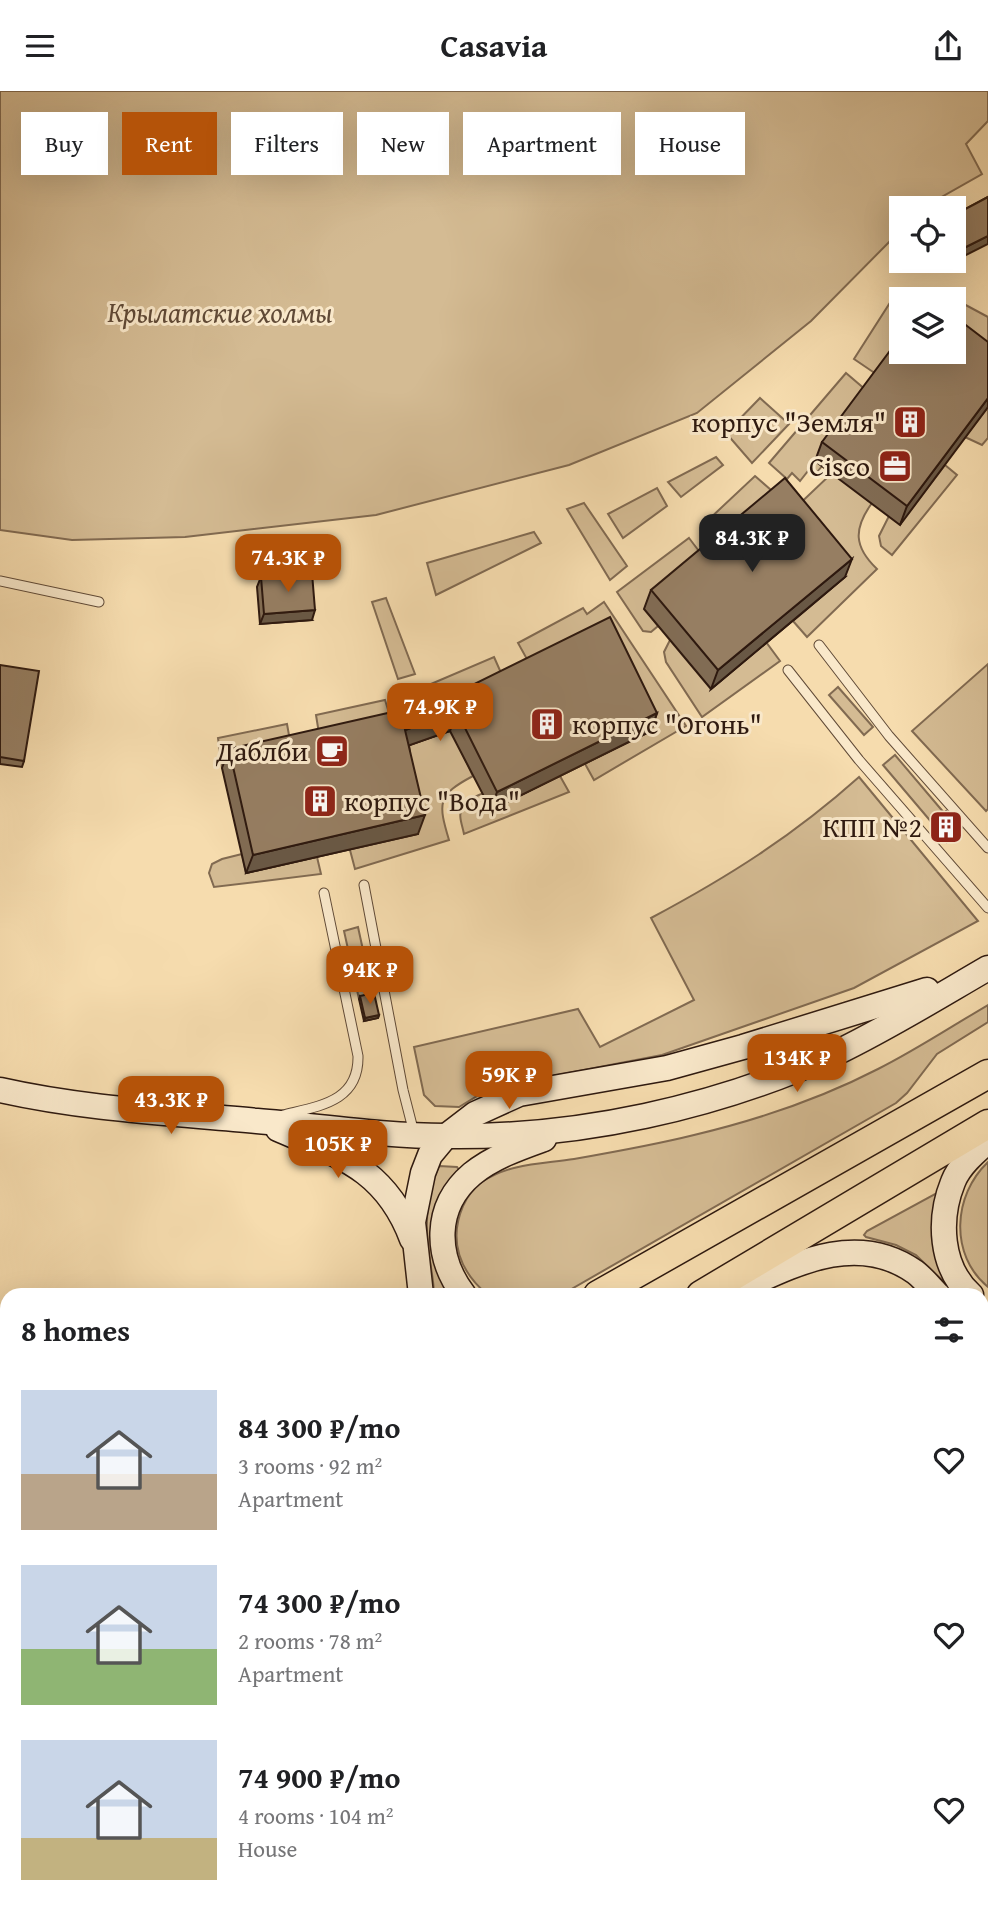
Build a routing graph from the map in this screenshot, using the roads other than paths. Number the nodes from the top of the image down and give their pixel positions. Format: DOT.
graph roads {
  1 [pos="0,582"];
  2 [pos="99,602"];
  3 [pos="819,645"];
  4 [pos="788,670"];
  5 [pos="988,848"];
  6 [pos="363,885"];
  7 [pos="324,893"];
  8 [pos="988,908"];
  9 [pos="987,969"];
  10 [pos="988,1074"];
  11 [pos="0,1090"];
  12 [pos="258,1121"];
  13 [pos="988,1124"];
  14 [pos="575,1129"];
  15 [pos="414,1134"];
  16 [pos="445,1136"];
  17 [pos="988,1141"];
  18 [pos="415,1249"];
  19 [pos="420,1288"];
  20 [pos="459,1288"];
  21 [pos="610,1288"];
  22 [pos="713,1288"];
  23 [pos="743,1288"];
  24 [pos="931,1288"];
  25 [pos="966,1288"];
  1 -- 2 [label="lane"];
  3 -- 5 [label="lane"];
  4 -- 8 [label="lane"];
  6 -- 15 [label="lane"];
  7 -- 12 [label="lane"];
  9 -- 14 [label="main road"];
  9 -- 16 [label="main road"];
  10 -- 21 [label="main road"];
  11 -- 12 [label="main road"];
  12 -- 15 [label="main road"];
  12 -- 18 [label="main road"];
  13 -- 22 [label="main road"];
  14 -- 16 [label="main road"];
  14 -- 20 [label="main road"];
  15 -- 16 [label="main road"];
  16 -- 18 [label="main road"];
  17 -- 25 [label="main road"];
  18 -- 19 [label="main road"];
  23 -- 24 [label="main road"];
}
